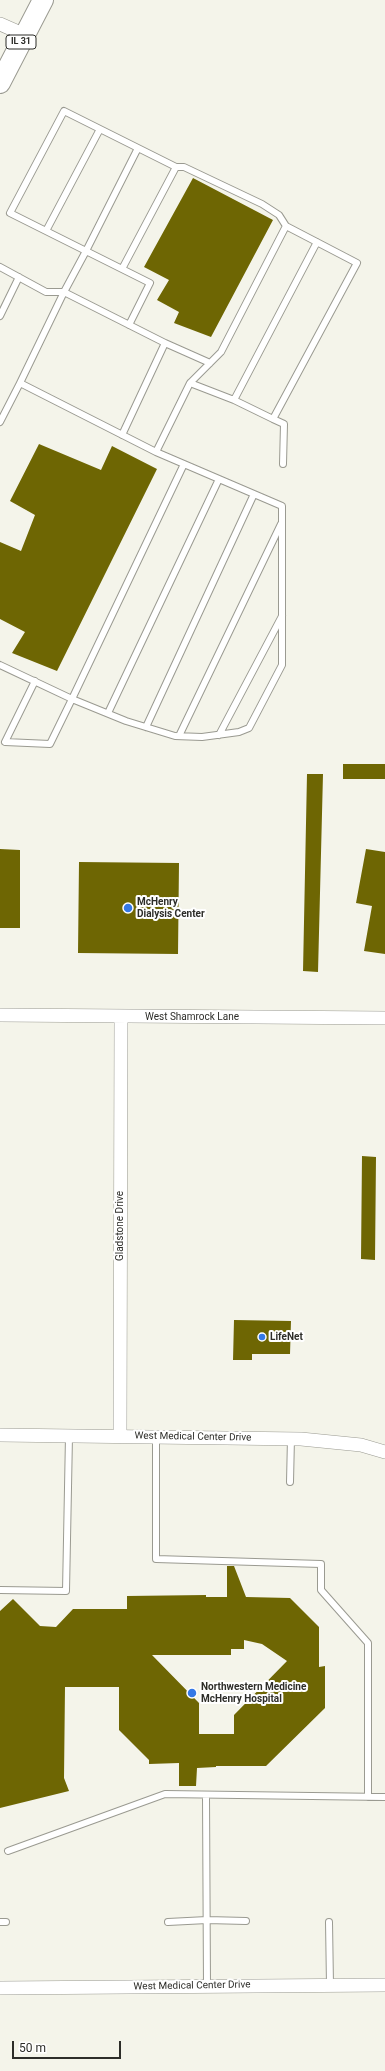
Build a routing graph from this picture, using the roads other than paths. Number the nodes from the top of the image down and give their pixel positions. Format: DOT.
graph roads {
  1 [pos="43,0"];
  2 [pos="0,24"];
  3 [pos="25,35"];
  4 [pos="0,83"];
  5 [pos="100,129"];
  6 [pos="138,148"];
  7 [pos="176,167"];
  8 [pos="286,226"];
  9 [pos="46,231"];
  10 [pos="317,242"];
  11 [pos="86,251"];
  12 [pos="0,268"];
  13 [pos="122,269"];
  14 [pos="19,277"];
  15 [pos="64,292"];
  16 [pos="0,316"];
  17 [pos="129,325"];
  18 [pos="165,343"];
  19 [pos="210,363"];
  20 [pos="20,383"];
  21 [pos="190,383"];
  22 [pos="234,400"];
  23 [pos="273,419"];
  24 [pos="0,422"];
  25 [pos="122,435"];
  26 [pos="156,452"];
  27 [pos="184,464"];
  28 [pos="283,464"];
  29 [pos="219,479"];
  30 [pos="254,494"];
  31 [pos="282,522"];
  32 [pos="282,615"];
  33 [pos="0,665"];
  34 [pos="35,681"];
  35 [pos="72,699"];
  36 [pos="108,714"];
  37 [pos="146,727"];
  38 [pos="219,735"];
  39 [pos="179,736"];
  40 [pos="0,1015"];
  41 [pos="121,1016"];
  42 [pos="385,1018"];
  43 [pos="0,1435"];
  44 [pos="69,1436"];
  45 [pos="120,1437"];
  46 [pos="156,1437"];
  47 [pos="291,1438"];
  48 [pos="385,1452"];
  49 [pos="290,1482"];
  50 [pos="0,1590"];
  51 [pos="206,1796"];
  52 [pos="368,1797"];
  53 [pos="385,1797"];
  54 [pos="8,1851"];
  55 [pos="207,1920"];
  56 [pos="168,1922"];
  57 [pos="246,1922"];
  58 [pos="329,1922"];
  59 [pos="330,1985"];
  60 [pos="385,1985"];
  61 [pos="207,1986"];
  62 [pos="0,1988"];
  1 -- 3 [label="main road, IL 31"];
  2 -- 3 [label="street"];
  3 -- 4 [label="main road, IL 31"];
  5 -- 6 [label="lane"];
  5 -- 9 [label="lane"];
  5 -- 9 [label="lane"];
  6 -- 7 [label="lane"];
  6 -- 11 [label="lane"];
  7 -- 8 [label="lane"];
  7 -- 13 [label="lane"];
  8 -- 10 [label="lane"];
  8 -- 19 [label="lane"];
  9 -- 11 [label="lane"];
  10 -- 22 [label="lane"];
  10 -- 23 [label="lane"];
  11 -- 13 [label="lane"];
  11 -- 15 [label="lane"];
  12 -- 14 [label="lane"];
  13 -- 17 [label="lane"];
  14 -- 15 [label="lane"];
  14 -- 16 [label="lane"];
  15 -- 17 [label="lane"];
  15 -- 20 [label="lane"];
  17 -- 18 [label="lane"];
  18 -- 19 [label="lane"];
  18 -- 25 [label="lane"];
  19 -- 21 [label="lane"];
  20 -- 24 [label="lane"];
  20 -- 25 [label="lane"];
  21 -- 22 [label="lane"];
  21 -- 26 [label="lane"];
  22 -- 23 [label="lane"];
  23 -- 28 [label="lane"];
  25 -- 26 [label="lane"];
  26 -- 27 [label="lane"];
  27 -- 29 [label="lane"];
  27 -- 35 [label="lane"];
  29 -- 30 [label="lane"];
  29 -- 36 [label="lane"];
  30 -- 31 [label="lane"];
  30 -- 37 [label="lane"];
  31 -- 32 [label="lane"];
  31 -- 39 [label="lane"];
  32 -- 38 [label="lane"];
  32 -- 38 [label="lane"];
  33 -- 34 [label="lane"];
  34 -- 35 [label="lane"];
  34 -- 35 [label="lane"];
  35 -- 36 [label="lane"];
  36 -- 37 [label="lane"];
  37 -- 39 [label="lane"];
  38 -- 39 [label="lane"];
  40 -- 41 [label="street, West Shamrock Lane"];
  41 -- 42 [label="street, West Shamrock Lane"];
  41 -- 45 [label="street, Gladstone Drive"];
  43 -- 44 [label="street, West Medical Center Drive"];
  44 -- 45 [label="street, West Medical Center Drive"];
  44 -- 50 [label="lane"];
  45 -- 46 [label="street, West Medical Center Drive"];
  46 -- 47 [label="street, West Medical Center Drive"];
  46 -- 52 [label="lane"];
  47 -- 48 [label="street, West Medical Center Drive"];
  47 -- 49 [label="lane"];
  51 -- 52 [label="lane"];
  51 -- 54 [label="lane"];
  51 -- 55 [label="lane"];
  52 -- 53 [label="lane"];
  55 -- 56 [label="lane"];
  55 -- 57 [label="lane"];
  55 -- 61 [label="lane"];
  58 -- 59 [label="lane"];
  59 -- 60 [label="street, West Medical Center Drive"];
  59 -- 61 [label="street, West Medical Center Drive"];
  61 -- 62 [label="street, West Medical Center Drive"];
}
